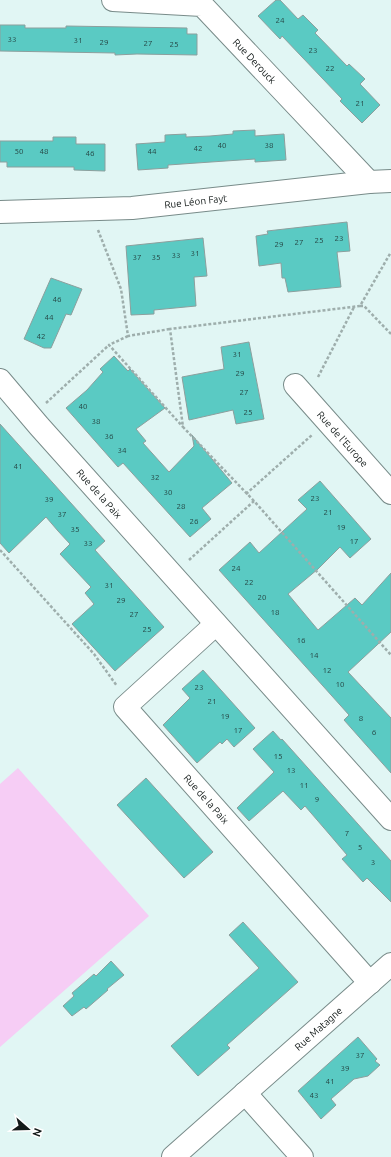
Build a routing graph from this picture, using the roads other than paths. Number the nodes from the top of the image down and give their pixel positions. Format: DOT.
graph roads {
  1 [pos="113,0"];
  2 [pos="202,2"];
  3 [pos="391,181"];
  4 [pos="369,182"];
  5 [pos="0,212"];
  6 [pos="0,380"];
  7 [pos="301,392"];
  8 [pos="391,493"];
  9 [pos="216,624"];
  10 [pos="391,819"];
  11 [pos="391,964"];
  12 [pos="370,983"];
  13 [pos="245,1092"];
  14 [pos="173,1157"];
  15 [pos="302,1157"];
  1 -- 2 [label="street, Rue Derouck"];
  2 -- 4 [label="street, Rue Derouck"];
  3 -- 4 [label="street, Rue Léon Fayt"];
  4 -- 5 [label="street, Rue Léon Fayt"];
  6 -- 9 [label="street, Rue de la Paix"];
  7 -- 8 [label="street, Rue de l'Europe"];
  9 -- 10 [label="street, Rue de la Paix"];
  9 -- 12 [label="street, Rue de la Paix"];
  11 -- 12 [label="street, Rue Matagne"];
  12 -- 13 [label="street, Rue Matagne"];
  13 -- 14 [label="street, Rue Matagne"];
  13 -- 15 [label="street"];
}
